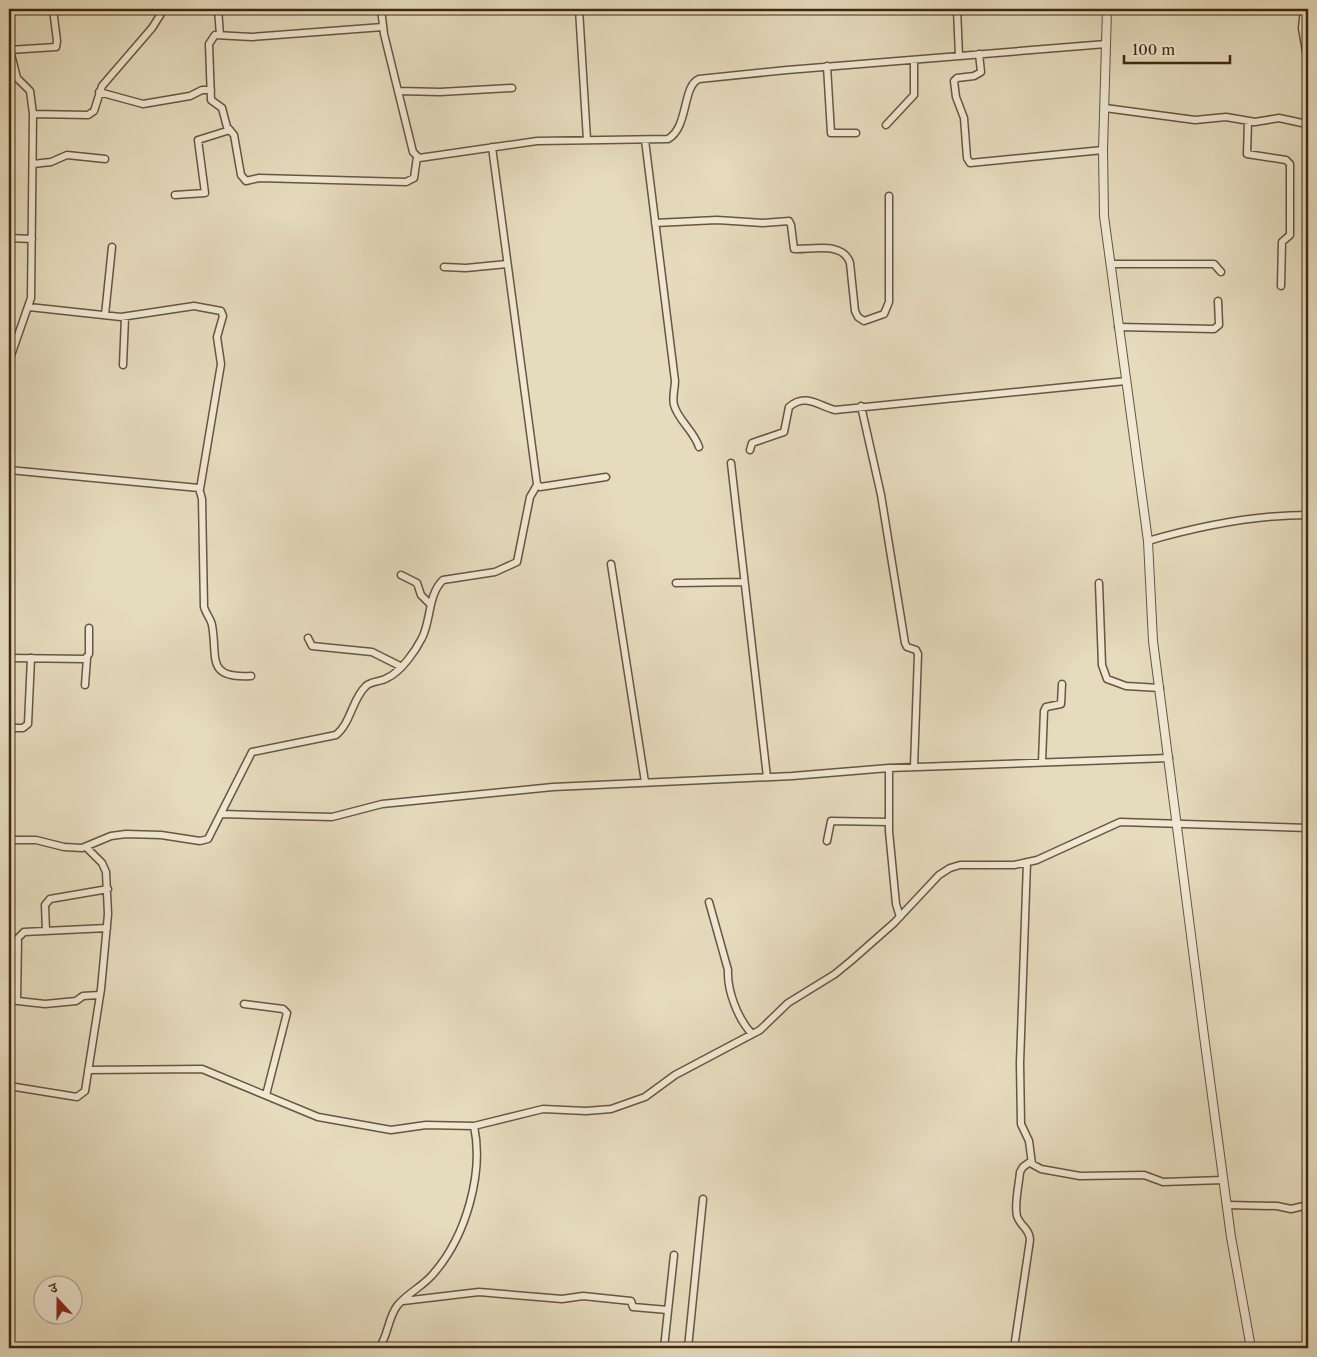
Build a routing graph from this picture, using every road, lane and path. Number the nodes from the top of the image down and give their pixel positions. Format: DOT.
graph roads {
  1 [pos="53,9"];
  2 [pos="164,9"];
  3 [pos="218,9"];
  4 [pos="381,9"];
  5 [pos="579,9"];
  6 [pos="957,9"];
  7 [pos="1107,9"];
  8 [pos="1304,9"];
  9 [pos="383,28"];
  10 [pos="220,35"];
  11 [pos="1106,44"];
  12 [pos="9,50"];
  13 [pos="978,54"];
  14 [pos="959,56"];
  15 [pos="914,60"];
  16 [pos="1308,63"];
  17 [pos="827,66"];
  18 [pos="512,88"];
  19 [pos="211,90"];
  20 [pos="99,92"];
  21 [pos="398,92"];
  22 [pos="1104,108"];
  23 [pos="33,114"];
  24 [pos="1248,121"];
  25 [pos="1308,121"];
  26 [pos="886,125"];
  27 [pos="230,130"];
  28 [pos="856,133"];
  29 [pos="587,140"];
  30 [pos="645,140"];
  31 [pos="492,147"];
  32 [pos="1103,150"];
  33 [pos="417,157"];
  34 [pos="105,159"];
  35 [pos="33,164"];
  36 [pos="175,195"];
  37 [pos="889,196"];
  38 [pos="655,223"];
  39 [pos="9,238"];
  40 [pos="32,239"];
  41 [pos="112,247"];
  42 [pos="507,264"];
  43 [pos="1111,264"];
  44 [pos="444,267"];
  45 [pos="1221,272"];
  46 [pos="1281,286"];
  47 [pos="1218,301"];
  48 [pos="29,307"];
  49 [pos="105,315"];
  50 [pos="125,316"];
  51 [pos="1118,327"];
  52 [pos="9,361"];
  53 [pos="123,365"];
  54 [pos="1126,381"];
  55 [pos="861,406"];
  56 [pos="699,447"];
  57 [pos="750,450"];
  58 [pos="731,463"];
  59 [pos="9,470"];
  60 [pos="606,477"];
  61 [pos="538,485"];
  62 [pos="200,489"];
  63 [pos="1308,515"];
  64 [pos="1148,542"];
  65 [pos="611,564"];
  66 [pos="401,575"];
  67 [pos="743,582"];
  68 [pos="676,583"];
  69 [pos="1099,583"];
  70 [pos="432,606"];
  71 [pos="89,628"];
  72 [pos="308,638"];
  73 [pos="9,658"];
  74 [pos="31,658"];
  75 [pos="87,658"];
  76 [pos="400,666"];
  77 [pos="250,676"];
  78 [pos="1062,684"];
  79 [pos="85,686"];
  80 [pos="1160,688"];
  81 [pos="9,728"];
  82 [pos="1169,758"];
  83 [pos="1042,762"];
  84 [pos="914,766"];
  85 [pos="889,768"];
  86 [pos="767,777"];
  87 [pos="645,782"];
  88 [pos="221,814"];
  89 [pos="889,822"];
  90 [pos="1177,822"];
  91 [pos="1308,828"];
  92 [pos="9,840"];
  93 [pos="827,841"];
  94 [pos="87,848"];
  95 [pos="1027,862"];
  96 [pos="108,889"];
  97 [pos="709,902"];
  98 [pos="900,917"];
  99 [pos="107,928"];
  100 [pos="46,930"];
  101 [pos="99,995"];
  102 [pos="9,1000"];
  103 [pos="17,1001"];
  104 [pos="244,1004"];
  105 [pos="752,1034"];
  106 [pos="88,1070"];
  107 [pos="9,1086"];
  108 [pos="266,1095"];
  109 [pos="474,1126"];
  110 [pos="1030,1162"];
  111 [pos="1223,1180"];
  112 [pos="703,1199"];
  113 [pos="1226,1205"];
  114 [pos="1308,1205"];
  115 [pos="674,1255"];
  116 [pos="403,1301"];
  117 [pos="668,1310"];
  118 [pos="379,1348"];
  119 [pos="664,1348"];
  120 [pos="688,1348"];
  121 [pos="1014,1348"];
  122 [pos="1251,1348"];
  1 -- 12 [label="street"];
  2 -- 20 [label="street"];
  3 -- 10 [label="street"];
  4 -- 9 [label="street"];
  5 -- 29 [label="street"];
  6 -- 14 [label="street"];
  7 -- 11 [label="street"];
  8 -- 16 [label="street"];
  9 -- 10 [label="street"];
  9 -- 21 [label="street"];
  10 -- 19 [label="street"];
  11 -- 13 [label="street"];
  11 -- 22 [label="street"];
  12 -- 23 [label="street"];
  13 -- 14 [label="street"];
  13 -- 32 [label="street"];
  14 -- 15 [label="street"];
  15 -- 17 [label="street"];
  15 -- 26 [label="street"];
  17 -- 28 [label="street"];
  17 -- 30 [label="street"];
  18 -- 21 [label="street"];
  19 -- 20 [label="street"];
  19 -- 27 [label="street"];
  20 -- 23 [label="street"];
  21 -- 33 [label="street"];
  22 -- 24 [label="street"];
  22 -- 32 [label="street"];
  23 -- 35 [label="street"];
  24 -- 25 [label="street"];
  24 -- 46 [label="street"];
  27 -- 33 [label="street"];
  27 -- 36 [label="street"];
  29 -- 30 [label="street"];
  29 -- 31 [label="street"];
  30 -- 38 [label="street"];
  31 -- 33 [label="street"];
  31 -- 42 [label="street"];
  32 -- 43 [label="street"];
  34 -- 35 [label="street"];
  35 -- 40 [label="street"];
  37 -- 38 [label="street"];
  38 -- 56 [label="street"];
  39 -- 40 [label="street"];
  40 -- 48 [label="street"];
  41 -- 49 [label="street"];
  42 -- 44 [label="street"];
  42 -- 61 [label="street"];
  43 -- 45 [label="street"];
  43 -- 51 [label="street"];
  47 -- 51 [label="street"];
  48 -- 49 [label="street"];
  48 -- 52 [label="street"];
  49 -- 50 [label="street"];
  50 -- 53 [label="street"];
  50 -- 62 [label="street"];
  51 -- 54 [label="street"];
  54 -- 55 [label="street"];
  54 -- 64 [label="street"];
  55 -- 57 [label="street"];
  55 -- 84 [label="street"];
  58 -- 67 [label="street"];
  59 -- 62 [label="street"];
  60 -- 61 [label="street"];
  61 -- 70 [label="street"];
  62 -- 77 [label="street"];
  63 -- 64 [label="street"];
  64 -- 80 [label="street"];
  65 -- 87 [label="street"];
  66 -- 70 [label="street"];
  67 -- 68 [label="street"];
  67 -- 86 [label="street"];
  69 -- 80 [label="street"];
  70 -- 76 [label="street"];
  71 -- 75 [label="street"];
  72 -- 76 [label="street"];
  73 -- 74 [label="street"];
  74 -- 75 [label="street"];
  74 -- 81 [label="street"];
  75 -- 79 [label="street"];
  76 -- 88 [label="street"];
  78 -- 83 [label="street"];
  80 -- 82 [label="street"];
  82 -- 83 [label="street"];
  82 -- 90 [label="street"];
  83 -- 84 [label="street"];
  84 -- 85 [label="street"];
  85 -- 86 [label="street"];
  85 -- 89 [label="street"];
  86 -- 87 [label="street"];
  87 -- 88 [label="street"];
  88 -- 94 [label="street"];
  89 -- 93 [label="street"];
  89 -- 98 [label="street"];
  90 -- 91 [label="street"];
  90 -- 95 [label="street"];
  90 -- 111 [label="street"];
  92 -- 94 [label="street"];
  94 -- 96 [label="street"];
  95 -- 98 [label="street"];
  95 -- 110 [label="street"];
  96 -- 99 [label="street"];
  96 -- 100 [label="street"];
  97 -- 105 [label="street"];
  98 -- 105 [label="street"];
  99 -- 100 [label="street"];
  99 -- 101 [label="street"];
  100 -- 103 [label="street"];
  101 -- 103 [label="street"];
  101 -- 106 [label="street"];
  102 -- 103 [label="street"];
  104 -- 108 [label="street"];
  105 -- 109 [label="street"];
  106 -- 107 [label="street"];
  106 -- 108 [label="street"];
  108 -- 109 [label="street"];
  109 -- 116 [label="street"];
  110 -- 111 [label="street"];
  110 -- 121 [label="street"];
  111 -- 113 [label="street"];
  112 -- 120 [label="street"];
  113 -- 114 [label="street"];
  113 -- 122 [label="street"];
  115 -- 117 [label="street"];
  116 -- 117 [label="street"];
  116 -- 118 [label="street"];
  117 -- 119 [label="street"];
}
